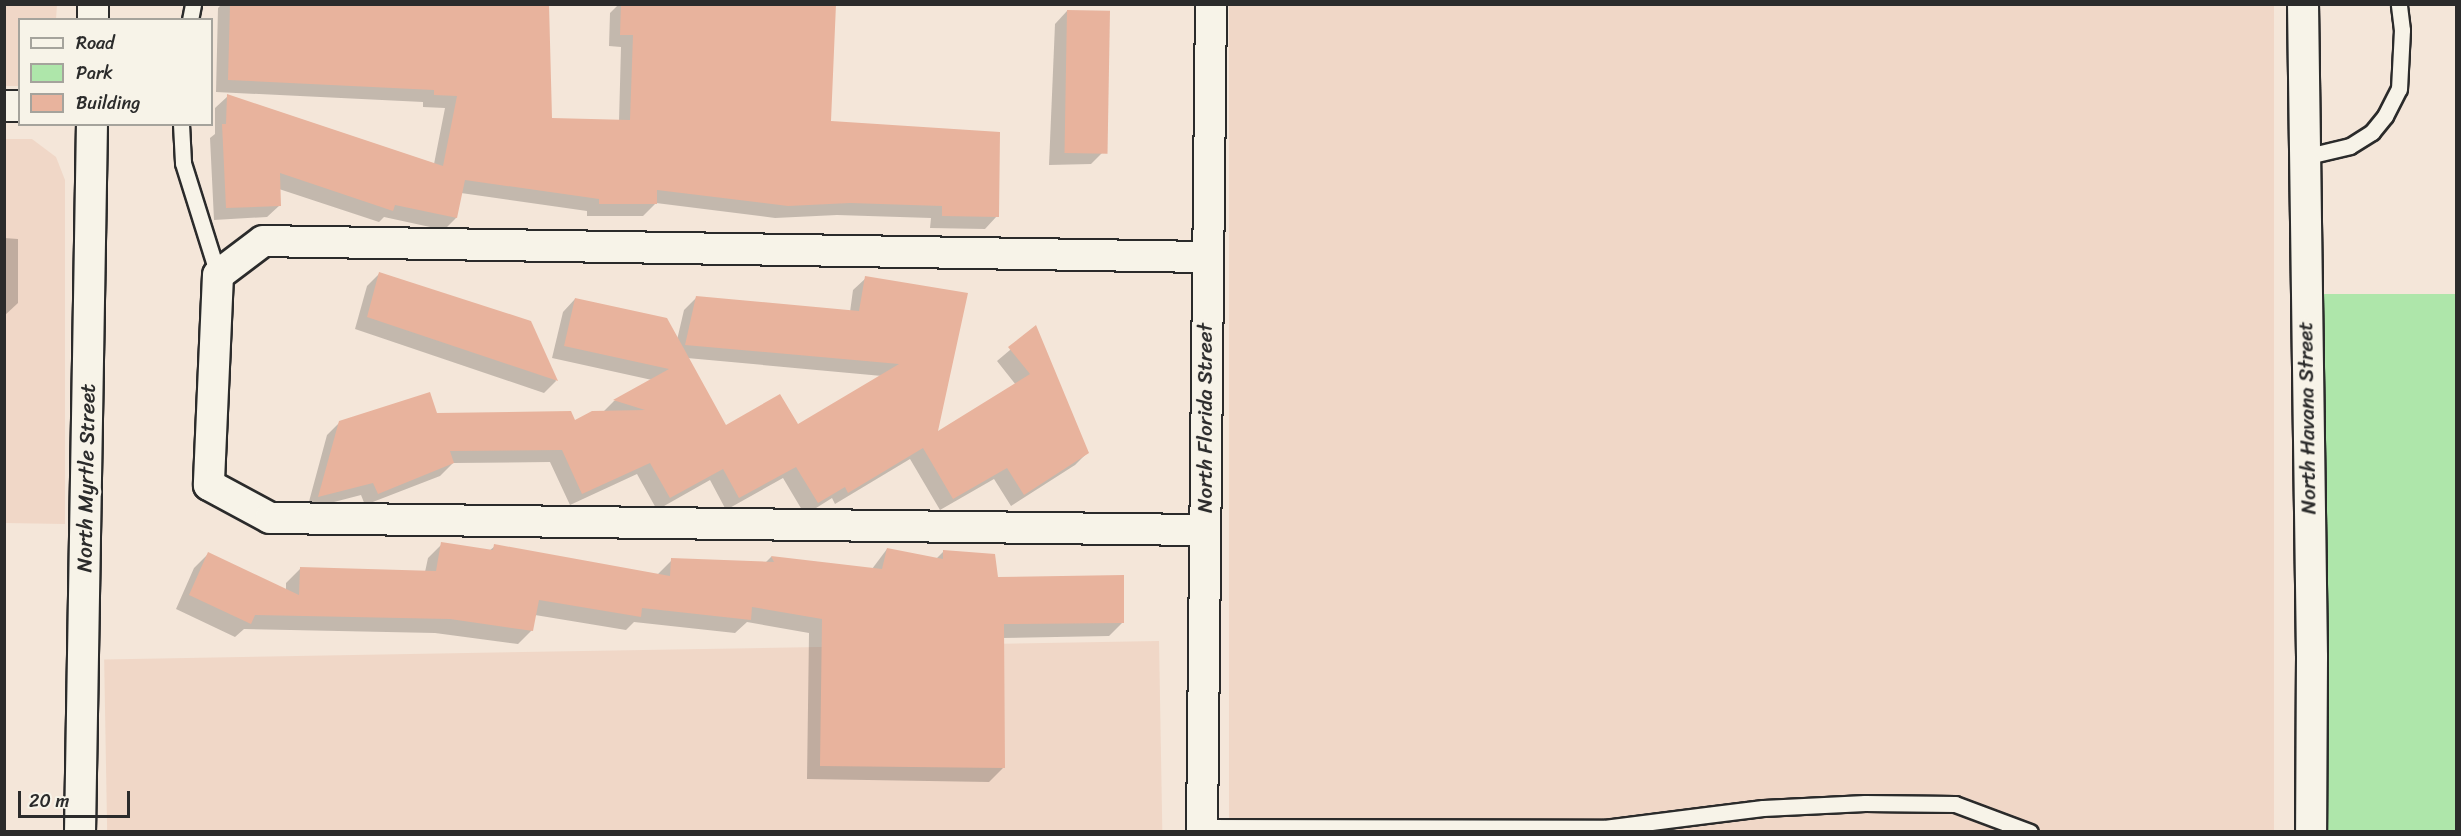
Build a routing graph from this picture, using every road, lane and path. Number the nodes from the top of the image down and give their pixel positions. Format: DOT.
graph roads {
  1 [pos="1210,4"];
  2 [pos="2303,4"];
  3 [pos="2399,4"];
  4 [pos="92,126"];
  5 [pos="181,126"];
  6 [pos="2304,157"];
  7 [pos="1205,257"];
  8 [pos="218,275"];
  9 [pos="1205,530"];
  10 [pos="1202,829"];
  11 [pos="1607,830"];
  12 [pos="80,831"];
  13 [pos="2030,831"];
  14 [pos="2311,831"];
  1 -- 7 [label="street, North Florida Street"];
  2 -- 6 [label="street, North Havana Street"];
  3 -- 6 [label="lane"];
  4 -- 12 [label="street, North Myrtle Street"];
  5 -- 8 [label="lane"];
  6 -- 14 [label="street, North Havana Street"];
  7 -- 8 [label="street"];
  7 -- 9 [label="street, North Florida Street"];
  8 -- 9 [label="street"];
  9 -- 10 [label="street, North Florida Street"];
  10 -- 11 [label="lane"];
  11 -- 13 [label="lane"];
}
